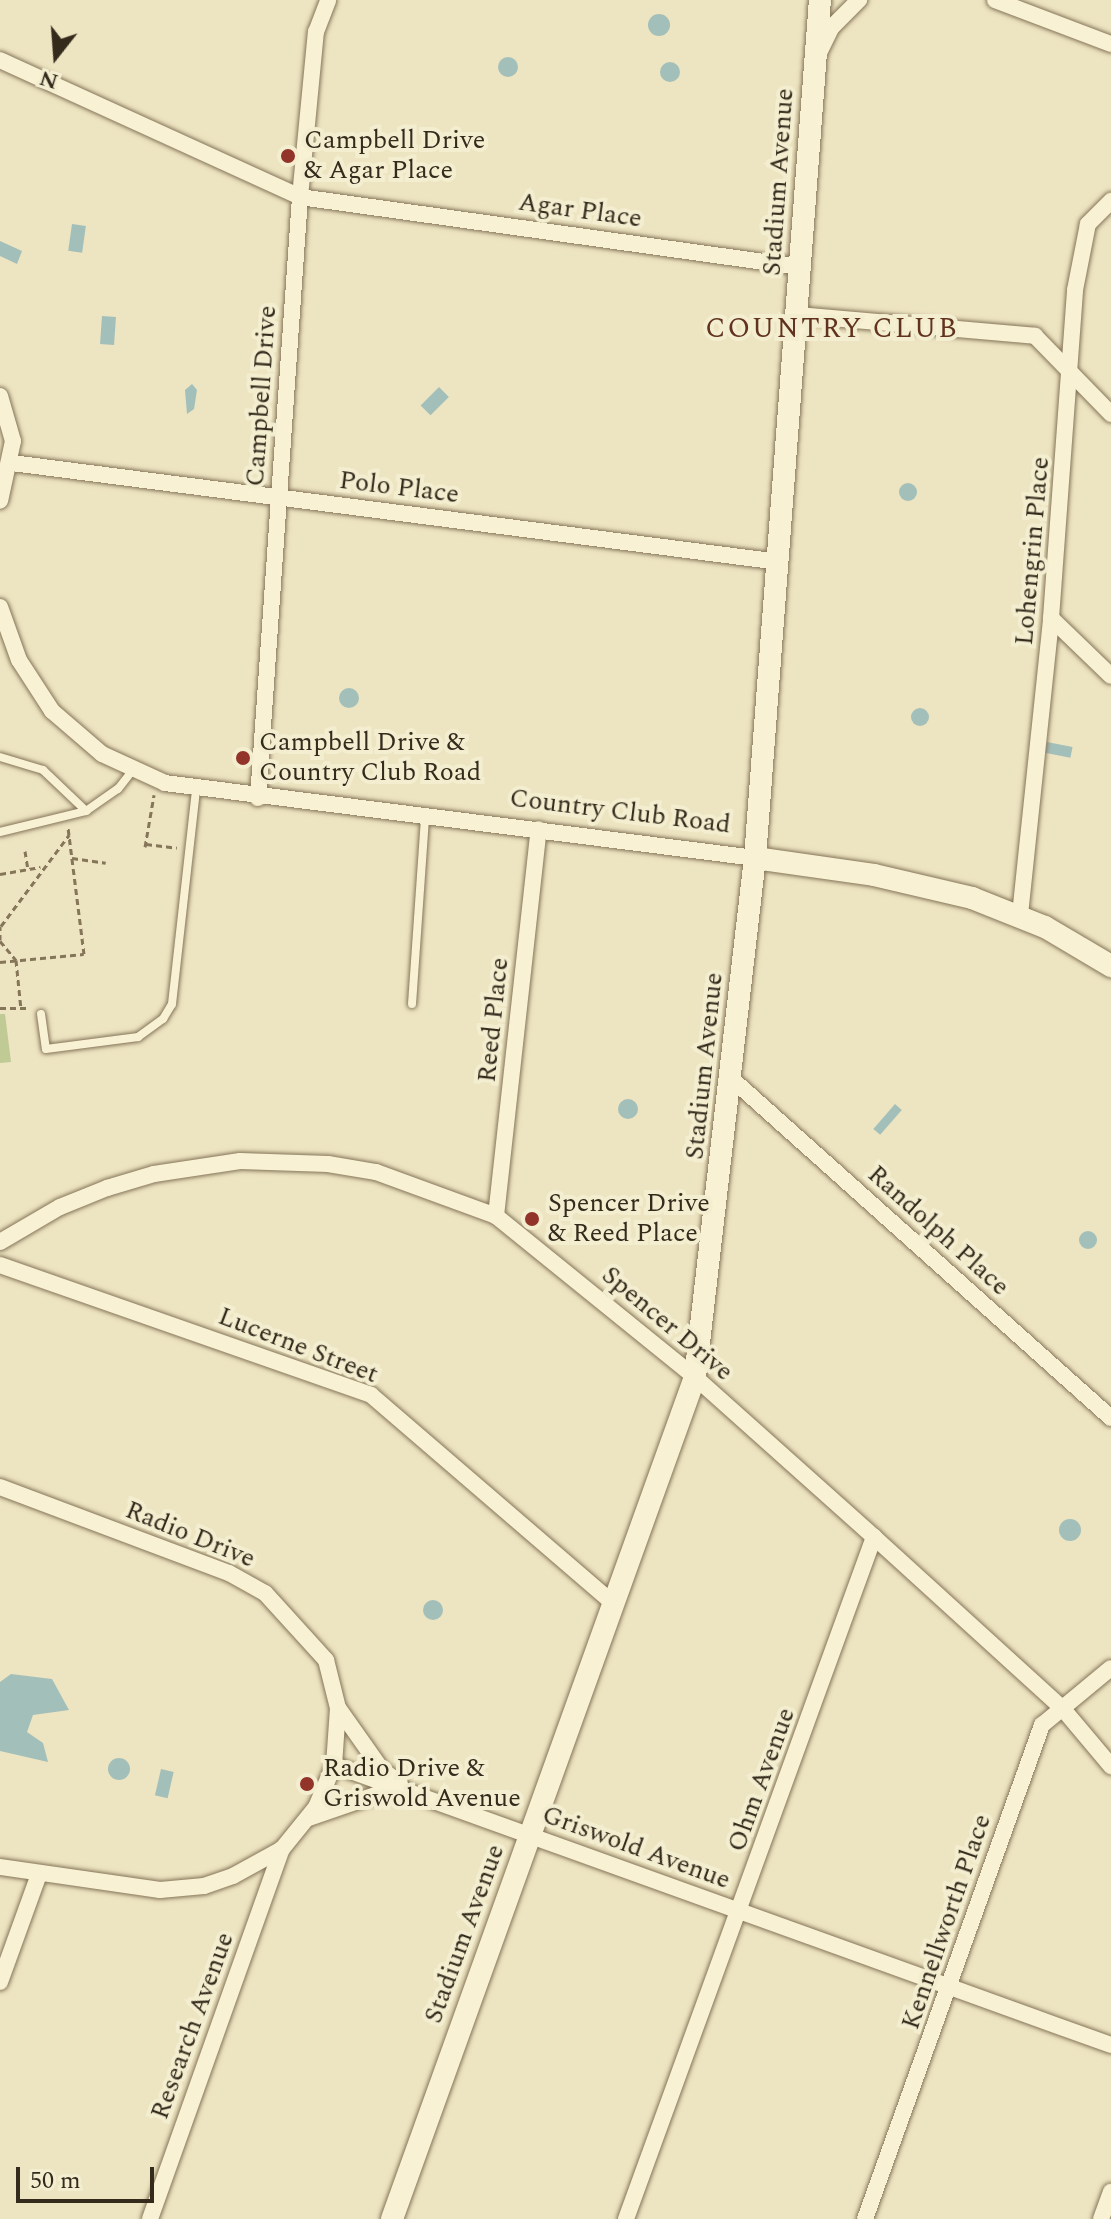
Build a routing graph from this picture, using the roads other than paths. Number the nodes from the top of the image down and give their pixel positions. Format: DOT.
graph roads {
  1 [pos="328,0"];
  2 [pos="820,0"];
  3 [pos="859,0"];
  4 [pos="995,0"];
  5 [pos="1030,5"];
  6 [pos="1111,44"];
  7 [pos="816,59"];
  8 [pos="0,60"];
  9 [pos="300,197"];
  10 [pos="1111,201"];
  11 [pos="800,267"];
  12 [pos="797,315"];
  13 [pos="1072,375"];
  14 [pos="0,396"];
  15 [pos="1111,414"];
  16 [pos="12,463"];
  17 [pos="279,496"];
  18 [pos="0,501"];
  19 [pos="779,562"];
  20 [pos="0,607"];
  21 [pos="1051,618"];
  22 [pos="4,633"];
  23 [pos="1111,676"];
  24 [pos="0,757"];
  25 [pos="132,771"];
  26 [pos="196,790"];
  27 [pos="258,798"];
  28 [pos="86,811"];
  29 [pos="425,816"];
  30 [pos="539,829"];
  31 [pos="0,832"];
  32 [pos="755,858"];
  33 [pos="1020,915"];
  34 [pos="1111,966"];
  35 [pos="412,1004"];
  36 [pos="41,1014"];
  37 [pos="733,1080"];
  38 [pos="496,1216"];
  39 [pos="0,1242"];
  40 [pos="0,1265"];
  41 [pos="695,1377"];
  42 [pos="1111,1418"];
  43 [pos="0,1487"];
  44 [pos="874,1537"];
  45 [pos="613,1603"];
  46 [pos="1111,1668"];
  47 [pos="338,1708"];
  48 [pos="1063,1709"];
  49 [pos="334,1765"];
  50 [pos="1111,1766"];
  51 [pos="417,1795"];
  52 [pos="308,1819"];
  53 [pos="531,1836"];
  54 [pos="282,1849"];
  55 [pos="0,1867"];
  56 [pos="39,1874"];
  57 [pos="740,1911"];
  58 [pos="0,1982"];
  59 [pos="951,1987"];
  60 [pos="1111,2045"];
  61 [pos="1111,2192"];
  62 [pos="150,2219"];
  63 [pos="392,2219"];
  64 [pos="626,2219"];
  65 [pos="865,2219"];
  66 [pos="1101,2219"];
  1 -- 9 [label="street, Campbell Drive"];
  2 -- 7 [label="street, Stadium Avenue"];
  3 -- 7 [label="street, Stadium Avenue"];
  4 -- 5 [label="street"];
  5 -- 6 [label="street"];
  7 -- 11 [label="street, Stadium Avenue"];
  8 -- 9 [label="street, Agar Place"];
  9 -- 11 [label="street, Agar Place"];
  9 -- 17 [label="street, Campbell Drive"];
  10 -- 13 [label="street, Lohengrin Place"];
  11 -- 12 [label="street, Stadium Avenue"];
  12 -- 13 [label="street"];
  12 -- 19 [label="street, Stadium Avenue"];
  13 -- 15 [label="street"];
  13 -- 21 [label="street, Lohengrin Place"];
  14 -- 16 [label="street"];
  16 -- 17 [label="street, Polo Place"];
  16 -- 18 [label="street"];
  17 -- 19 [label="street, Polo Place"];
  17 -- 27 [label="street, Campbell Drive"];
  19 -- 32 [label="street, Stadium Avenue"];
  20 -- 22 [label="street, Country Club Road"];
  21 -- 23 [label="street"];
  21 -- 33 [label="street, Lohengrin Place"];
  22 -- 25 [label="street, Country Club Road"];
  24 -- 28 [label="lane"];
  25 -- 26 [label="street, Country Club Road"];
  25 -- 28 [label="lane"];
  26 -- 27 [label="street, Country Club Road"];
  26 -- 36 [label="lane"];
  27 -- 29 [label="street, Country Club Road"];
  28 -- 31 [label="lane"];
  29 -- 30 [label="street, Country Club Road"];
  29 -- 35 [label="lane"];
  30 -- 32 [label="street, Country Club Road"];
  30 -- 38 [label="street, Reed Place"];
  32 -- 33 [label="street, Country Club Road"];
  32 -- 37 [label="street, Stadium Avenue"];
  33 -- 34 [label="street, Country Club Road"];
  37 -- 41 [label="street, Stadium Avenue"];
  37 -- 42 [label="street, Randolph Place"];
  38 -- 39 [label="street, Spencer Drive"];
  38 -- 41 [label="street, Spencer Drive"];
  40 -- 45 [label="street, Lucerne Street"];
  41 -- 44 [label="street, Spencer Drive"];
  41 -- 45 [label="street, Stadium Avenue"];
  43 -- 47 [label="street, Radio Drive"];
  44 -- 48 [label="street, Spencer Drive"];
  44 -- 57 [label="street, Ohm Avenue"];
  45 -- 53 [label="street, Stadium Avenue"];
  46 -- 48 [label="street, Kennellworth Place"];
  47 -- 49 [label="street, Radio Drive"];
  47 -- 51 [label="street"];
  48 -- 50 [label="street, Spencer Drive"];
  48 -- 59 [label="street, Kennellworth Place"];
  49 -- 51 [label="street, Griswold Avenue"];
  49 -- 52 [label="street"];
  51 -- 52 [label="street"];
  51 -- 53 [label="street, Griswold Avenue"];
  52 -- 54 [label="street"];
  53 -- 57 [label="street, Griswold Avenue"];
  53 -- 63 [label="street, Stadium Avenue"];
  54 -- 56 [label="street"];
  54 -- 62 [label="street, Research Avenue"];
  55 -- 56 [label="street"];
  56 -- 58 [label="street"];
  57 -- 59 [label="street, Griswold Avenue"];
  57 -- 64 [label="street, Ohm Avenue"];
  59 -- 60 [label="street, Griswold Avenue"];
  59 -- 65 [label="street, Kennellworth Place"];
  61 -- 66 [label="street"];
}
